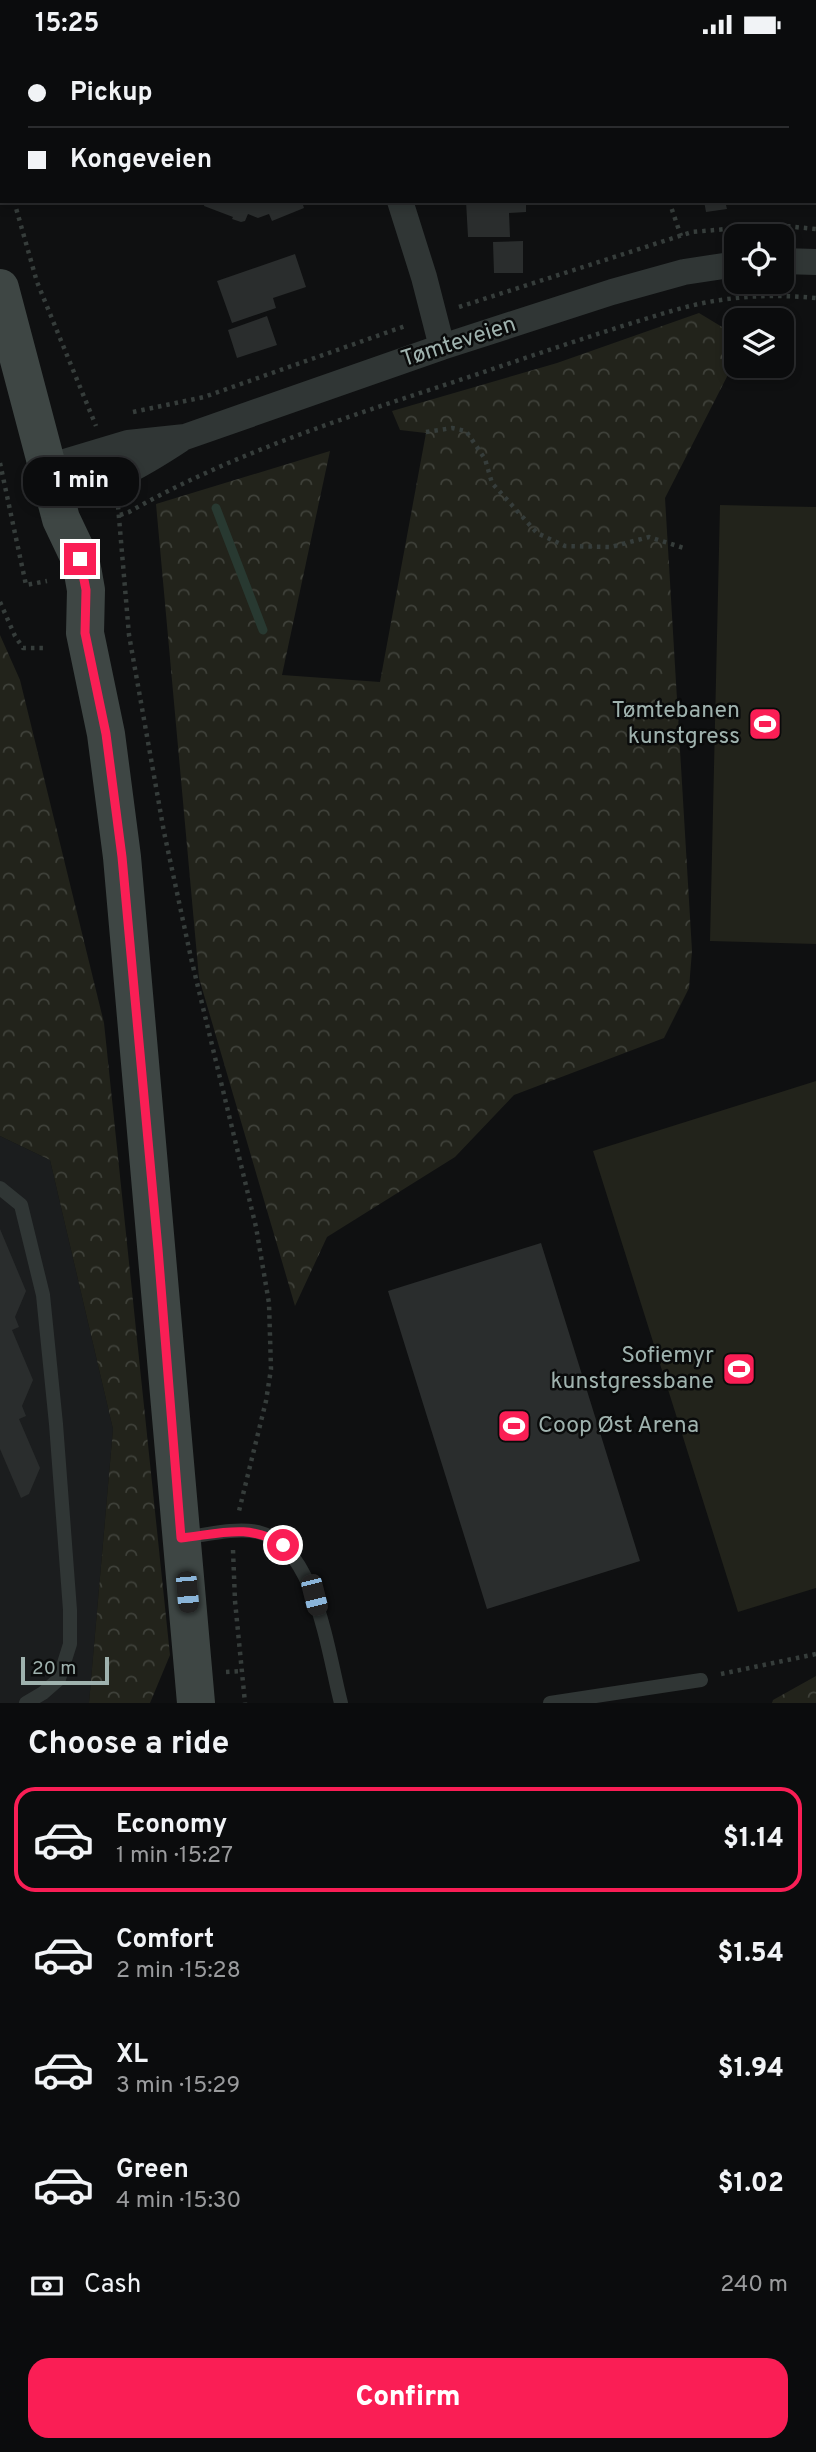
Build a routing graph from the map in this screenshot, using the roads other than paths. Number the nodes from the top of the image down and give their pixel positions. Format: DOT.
graph roads {
  1 [pos="401,203"];
  2 [pos="794,262"];
  3 [pos="816,263"];
  4 [pos="724,265"];
  5 [pos="0,288"];
  6 [pos="442,347"];
  7 [pos="55,495"];
  8 [pos="0,1188"];
  9 [pos="181,1538"];
  10 [pos="701,1680"];
  11 [pos="26,1703"];
  12 [pos="197,1703"];
  13 [pos="341,1703"];
  14 [pos="550,1703"];
  1 -- 6 [label="street"];
  2 -- 3 [label="street"];
  4 -- 6 [label="street, Tømteveien"];
  5 -- 7 [label="main road"];
  6 -- 7 [label="street, Tømteveien"];
  7 -- 9 [label="main road"];
  8 -- 11 [label="lane"];
  9 -- 12 [label="main road"];
  9 -- 13 [label="lane"];
  10 -- 14 [label="lane"];
}
